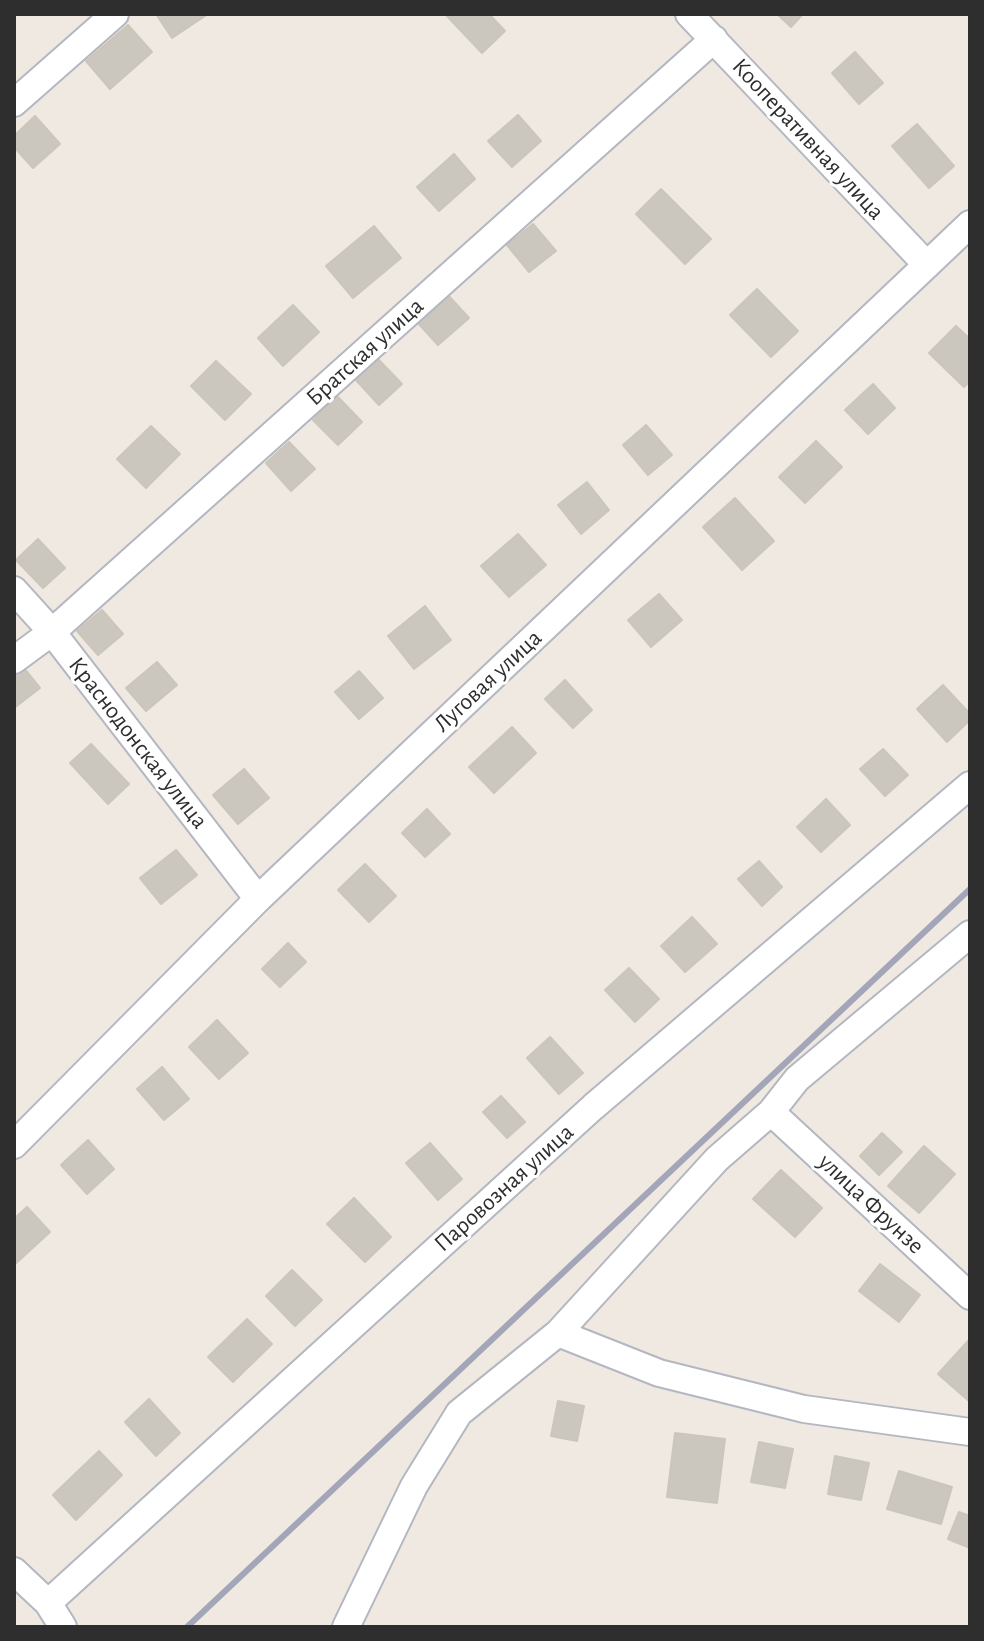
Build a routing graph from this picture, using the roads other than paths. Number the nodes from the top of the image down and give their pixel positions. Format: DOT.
graph roads {
  1 [pos="115,14"];
  2 [pos="689,14"];
  3 [pos="714,39"];
  4 [pos="14,103"];
  5 [pos="970,224"];
  6 [pos="927,265"];
  7 [pos="14,590"];
  8 [pos="52,632"];
  9 [pos="14,660"];
  10 [pos="970,785"];
  11 [pos="258,899"];
  12 [pos="970,934"];
  13 [pos="771,1112"];
  14 [pos="14,1145"];
  15 [pos="970,1296"];
  16 [pos="558,1333"];
  17 [pos="970,1432"];
  18 [pos="14,1571"];
  19 [pos="48,1603"];
  20 [pos="63,1627"];
  21 [pos="346,1627"];
  1 -- 4 [label="street"];
  2 -- 3 [label="street, Кооперативная улица"];
  3 -- 6 [label="street, Кооперативная улица"];
  3 -- 8 [label="street, Братская улица"];
  5 -- 6 [label="street, Луговая улица"];
  6 -- 11 [label="street, Луговая улица"];
  7 -- 8 [label="street, Краснодонская улица"];
  8 -- 9 [label="street, Братская улица"];
  8 -- 11 [label="street, Краснодонская улица"];
  10 -- 19 [label="street, Паровозная улица"];
  11 -- 14 [label="street, Луговая улица"];
  12 -- 13 [label="street"];
  13 -- 15 [label="street, улица Фрунзе"];
  13 -- 16 [label="street"];
  16 -- 17 [label="street"];
  16 -- 21 [label="street"];
  18 -- 19 [label="street"];
  19 -- 20 [label="street"];
}
